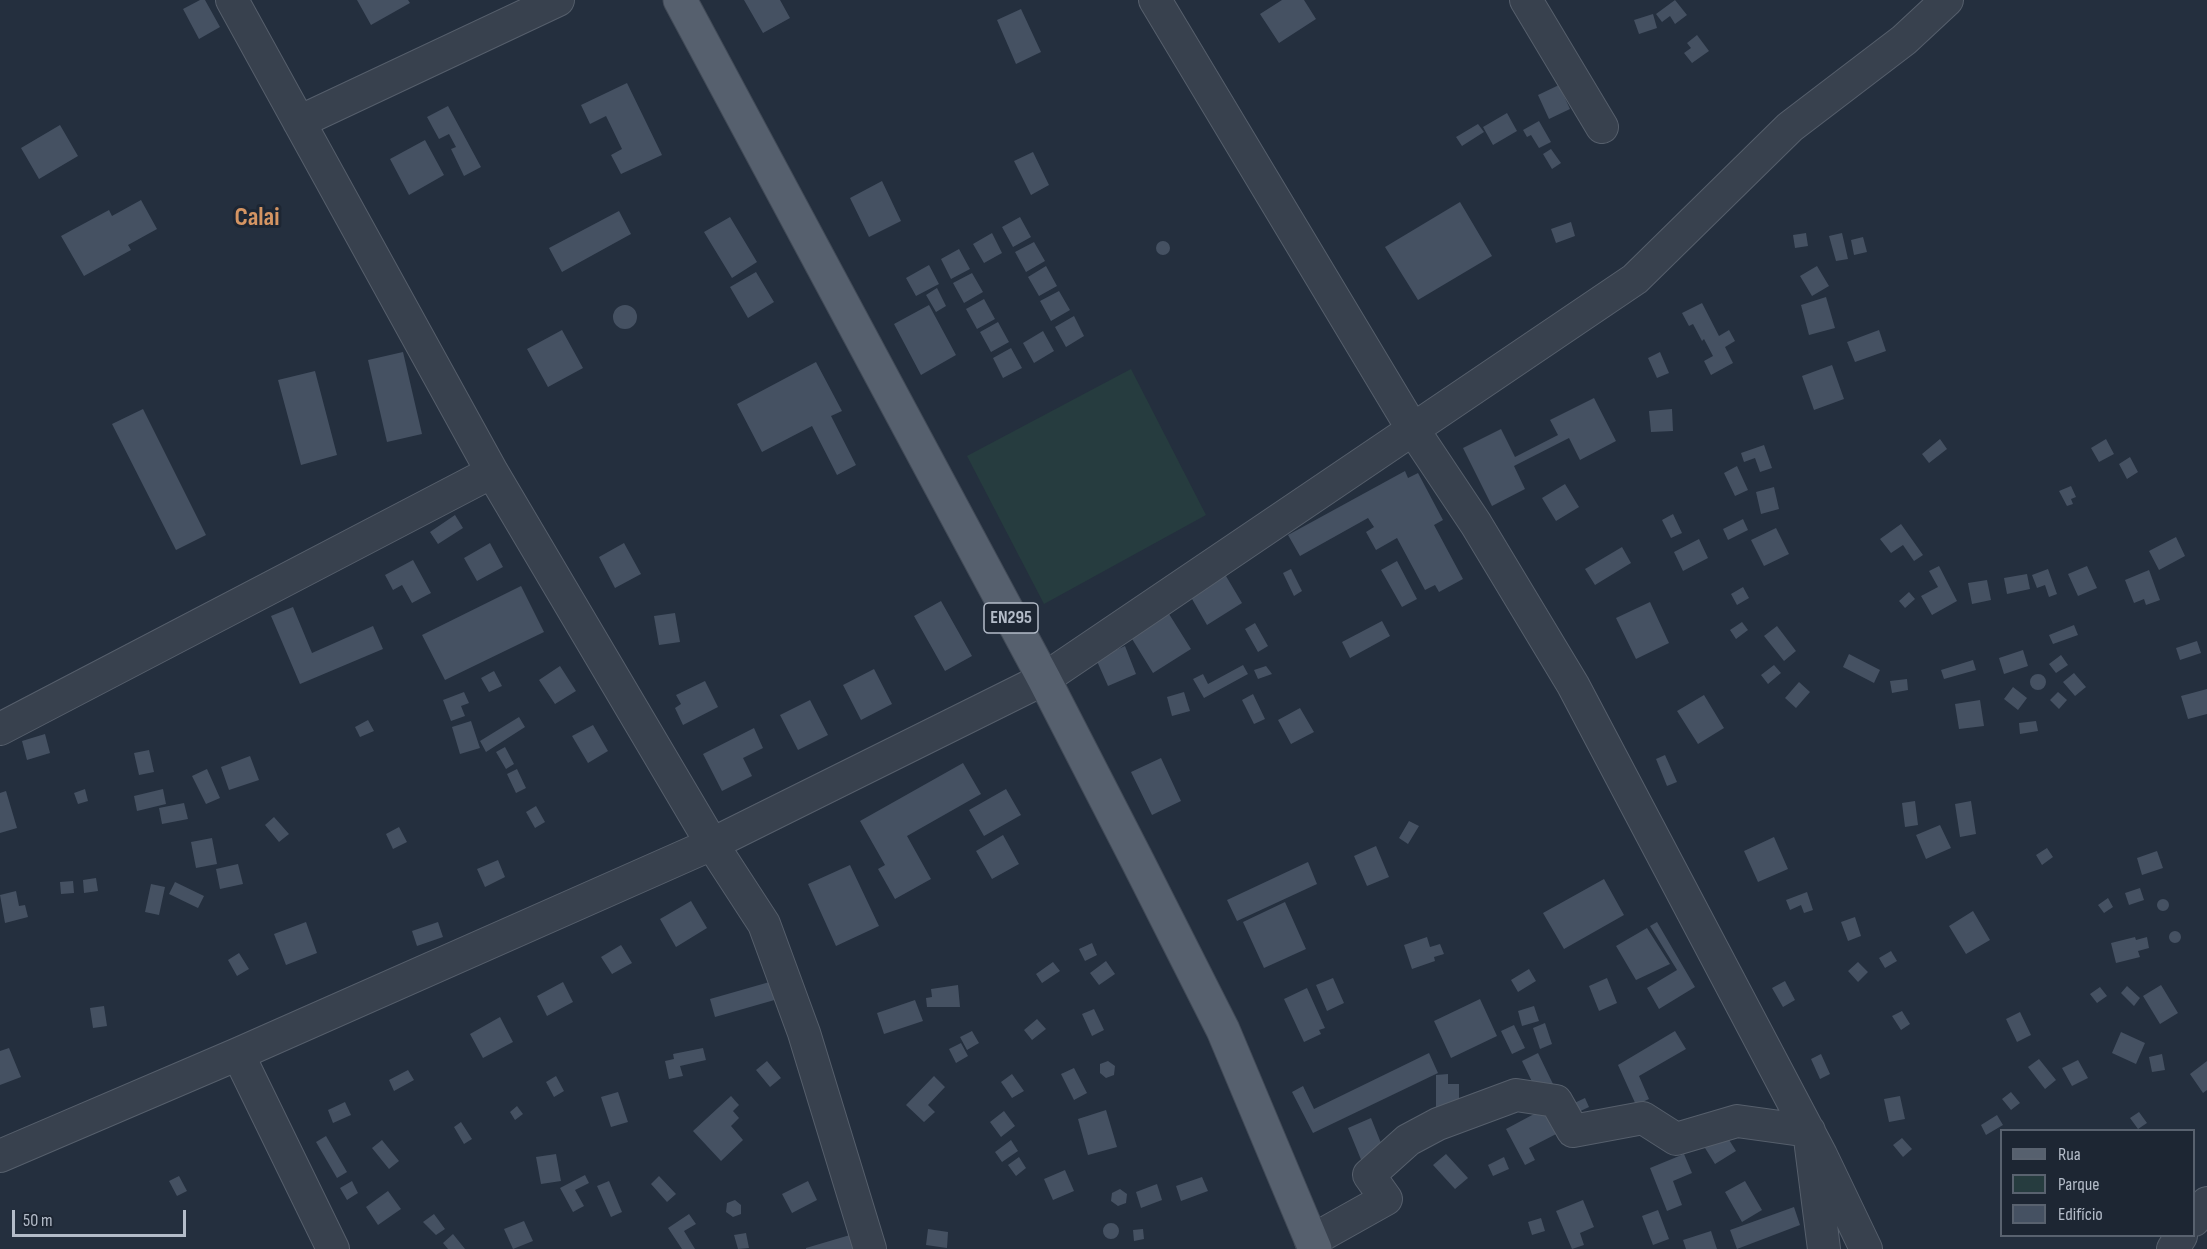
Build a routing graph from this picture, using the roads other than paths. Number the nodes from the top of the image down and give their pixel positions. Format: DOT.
graph roads {
  1 [pos="232,0"];
  2 [pos="558,0"];
  3 [pos="680,0"];
  4 [pos="1155,0"];
  5 [pos="1526,0"];
  6 [pos="1947,0"];
  7 [pos="299,122"];
  8 [pos="1602,127"];
  9 [pos="1412,428"];
  10 [pos="492,472"];
  11 [pos="1044,679"];
  12 [pos="0,729"];
  13 [pos="712,844"];
  14 [pos="238,1054"];
  15 [pos="1809,1131"];
  16 [pos="0,1156"];
  17 [pos="2207,1203"];
  18 [pos="2195,1218"];
  19 [pos="1313,1245"];
  20 [pos="333,1249"];
  21 [pos="870,1249"];
  22 [pos="1824,1249"];
  23 [pos="1866,1249"];
  1 -- 7 [label="street"];
  2 -- 7 [label="street"];
  3 -- 11 [label="main road, EN295"];
  4 -- 9 [label="street"];
  5 -- 8 [label="street"];
  6 -- 9 [label="street"];
  7 -- 10 [label="street"];
  9 -- 11 [label="street"];
  9 -- 15 [label="street"];
  10 -- 12 [label="street"];
  10 -- 13 [label="street"];
  11 -- 13 [label="street"];
  11 -- 19 [label="main road, EN295"];
  13 -- 14 [label="street"];
  13 -- 21 [label="street"];
  14 -- 16 [label="street"];
  14 -- 20 [label="street"];
  15 -- 19 [label="street"];
  15 -- 22 [label="street"];
  15 -- 23 [label="street"];
  17 -- 18 [label="street"];
}
